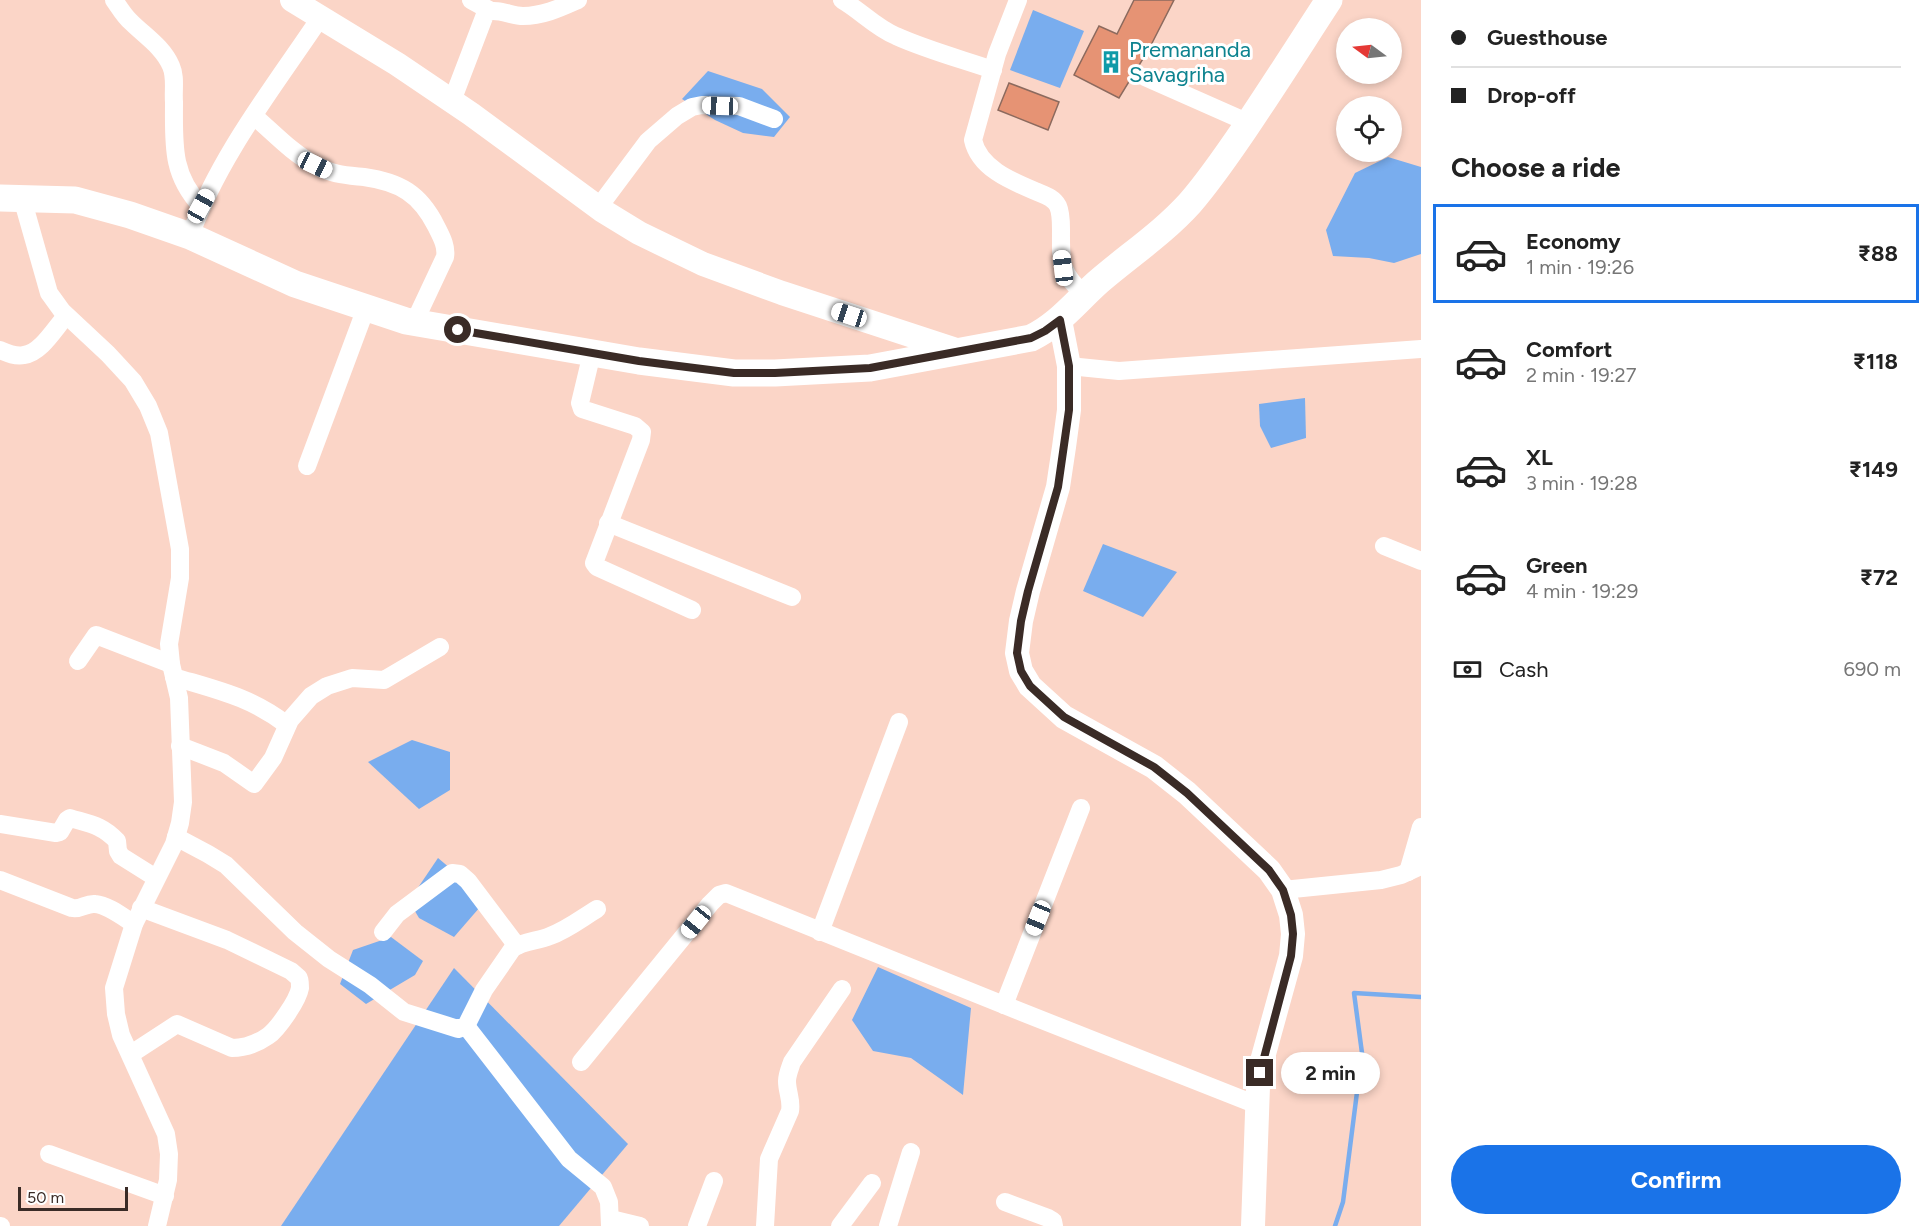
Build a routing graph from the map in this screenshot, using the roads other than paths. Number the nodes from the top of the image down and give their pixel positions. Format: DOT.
graph roads {
  1 [pos="114,0"];
  2 [pos="292,0"];
  3 [pos="471,0"];
  4 [pos="578,0"];
  5 [pos="842,0"];
  6 [pos="1018,0"];
  7 [pos="1329,0"];
  8 [pos="491,10"];
  9 [pos="320,18"];
  10 [pos="993,70"];
  11 [pos="1145,77"];
  12 [pos="452,101"];
  13 [pos="254,116"];
  14 [pos="774,119"];
  15 [pos="1249,123"];
  16 [pos="11,198"];
  17 [pos="201,206"];
  18 [pos="598,208"];
  19 [pos="190,237"];
  20 [pos="1085,295"];
  21 [pos="366,308"];
  22 [pos="66,316"];
  23 [pos="1060,320"];
  24 [pos="414,322"];
  25 [pos="1421,349"];
  26 [pos="0,350"];
  27 [pos="959,351"];
  28 [pos="592,352"];
  29 [pos="1069,366"];
  30 [pos="307,466"];
  31 [pos="608,523"];
  32 [pos="1384,546"];
  33 [pos="1421,561"];
  34 [pos="792,597"];
  35 [pos="692,610"];
  36 [pos="440,647"];
  37 [pos="78,661"];
  38 [pos="172,670"];
  39 [pos="899,722"];
  40 [pos="287,725"];
  41 [pos="180,746"];
  42 [pos="1081,808"];
  43 [pos="0,824"];
  44 [pos="1421,827"];
  45 [pos="176,837"];
  46 [pos="1414,869"];
  47 [pos="156,878"];
  48 [pos="0,880"];
  49 [pos="1283,890"];
  50 [pos="597,909"];
  51 [pos="138,916"];
  52 [pos="382,932"];
  53 [pos="820,932"];
  54 [pos="517,946"];
  55 [pos="842,989"];
  56 [pos="1004,1005"];
  57 [pos="466,1026"];
  58 [pos="131,1054"];
  59 [pos="582,1062"];
  60 [pos="1257,1105"];
  61 [pos="911,1152"];
  62 [pos="49,1154"];
  63 [pos="714,1181"];
  64 [pos="872,1183"];
  65 [pos="165,1196"];
  66 [pos="1005,1202"];
  67 [pos="610,1222"];
  68 [pos="157,1226"];
  69 [pos="640,1226"];
  70 [pos="697,1226"];
  71 [pos="765,1226"];
  72 [pos="840,1226"];
  73 [pos="888,1226"];
  74 [pos="1054,1226"];
  75 [pos="1253,1226"];
  1 -- 17 [label="street"];
  2 -- 9 [label="main road"];
  3 -- 8 [label="street"];
  4 -- 8 [label="street"];
  5 -- 10 [label="street"];
  6 -- 10 [label="street"];
  7 -- 15 [label="main road"];
  8 -- 12 [label="street"];
  9 -- 12 [label="main road"];
  9 -- 13 [label="street"];
  10 -- 20 [label="street"];
  11 -- 15 [label="street"];
  12 -- 18 [label="main road"];
  13 -- 17 [label="street"];
  13 -- 24 [label="street"];
  14 -- 18 [label="street"];
  15 -- 20 [label="main road"];
  16 -- 19 [label="main road"];
  16 -- 22 [label="street"];
  17 -- 19 [label="street"];
  18 -- 27 [label="main road"];
  19 -- 21 [label="main road"];
  20 -- 23 [label="main road"];
  21 -- 24 [label="main road"];
  21 -- 30 [label="street"];
  22 -- 26 [label="street"];
  22 -- 38 [label="street"];
  23 -- 27 [label="main road"];
  23 -- 29 [label="main road"];
  24 -- 28 [label="main road"];
  25 -- 29 [label="street"];
  27 -- 28 [label="main road"];
  28 -- 31 [label="street"];
  29 -- 49 [label="main road"];
  31 -- 34 [label="street"];
  31 -- 35 [label="street"];
  32 -- 33 [label="street"];
  36 -- 40 [label="street"];
  37 -- 38 [label="street"];
  38 -- 40 [label="street"];
  38 -- 41 [label="street"];
  39 -- 53 [label="street"];
  40 -- 41 [label="street"];
  41 -- 45 [label="street"];
  42 -- 56 [label="street"];
  43 -- 47 [label="street"];
  44 -- 46 [label="street"];
  45 -- 47 [label="street"];
  45 -- 57 [label="street"];
  46 -- 49 [label="street"];
  47 -- 51 [label="street"];
  48 -- 51 [label="street"];
  49 -- 60 [label="main road"];
  50 -- 54 [label="street"];
  51 -- 58 [label="street"];
  51 -- 58 [label="street"];
  52 -- 54 [label="street"];
  53 -- 56 [label="street"];
  53 -- 59 [label="street"];
  54 -- 57 [label="street"];
  55 -- 71 [label="street"];
  56 -- 60 [label="street"];
  57 -- 67 [label="street"];
  58 -- 65 [label="street"];
  60 -- 75 [label="main road"];
  61 -- 73 [label="street"];
  62 -- 65 [label="street"];
  63 -- 70 [label="street"];
  64 -- 72 [label="street"];
  65 -- 68 [label="street"];
  66 -- 74 [label="street"];
  67 -- 69 [label="street"];
}
